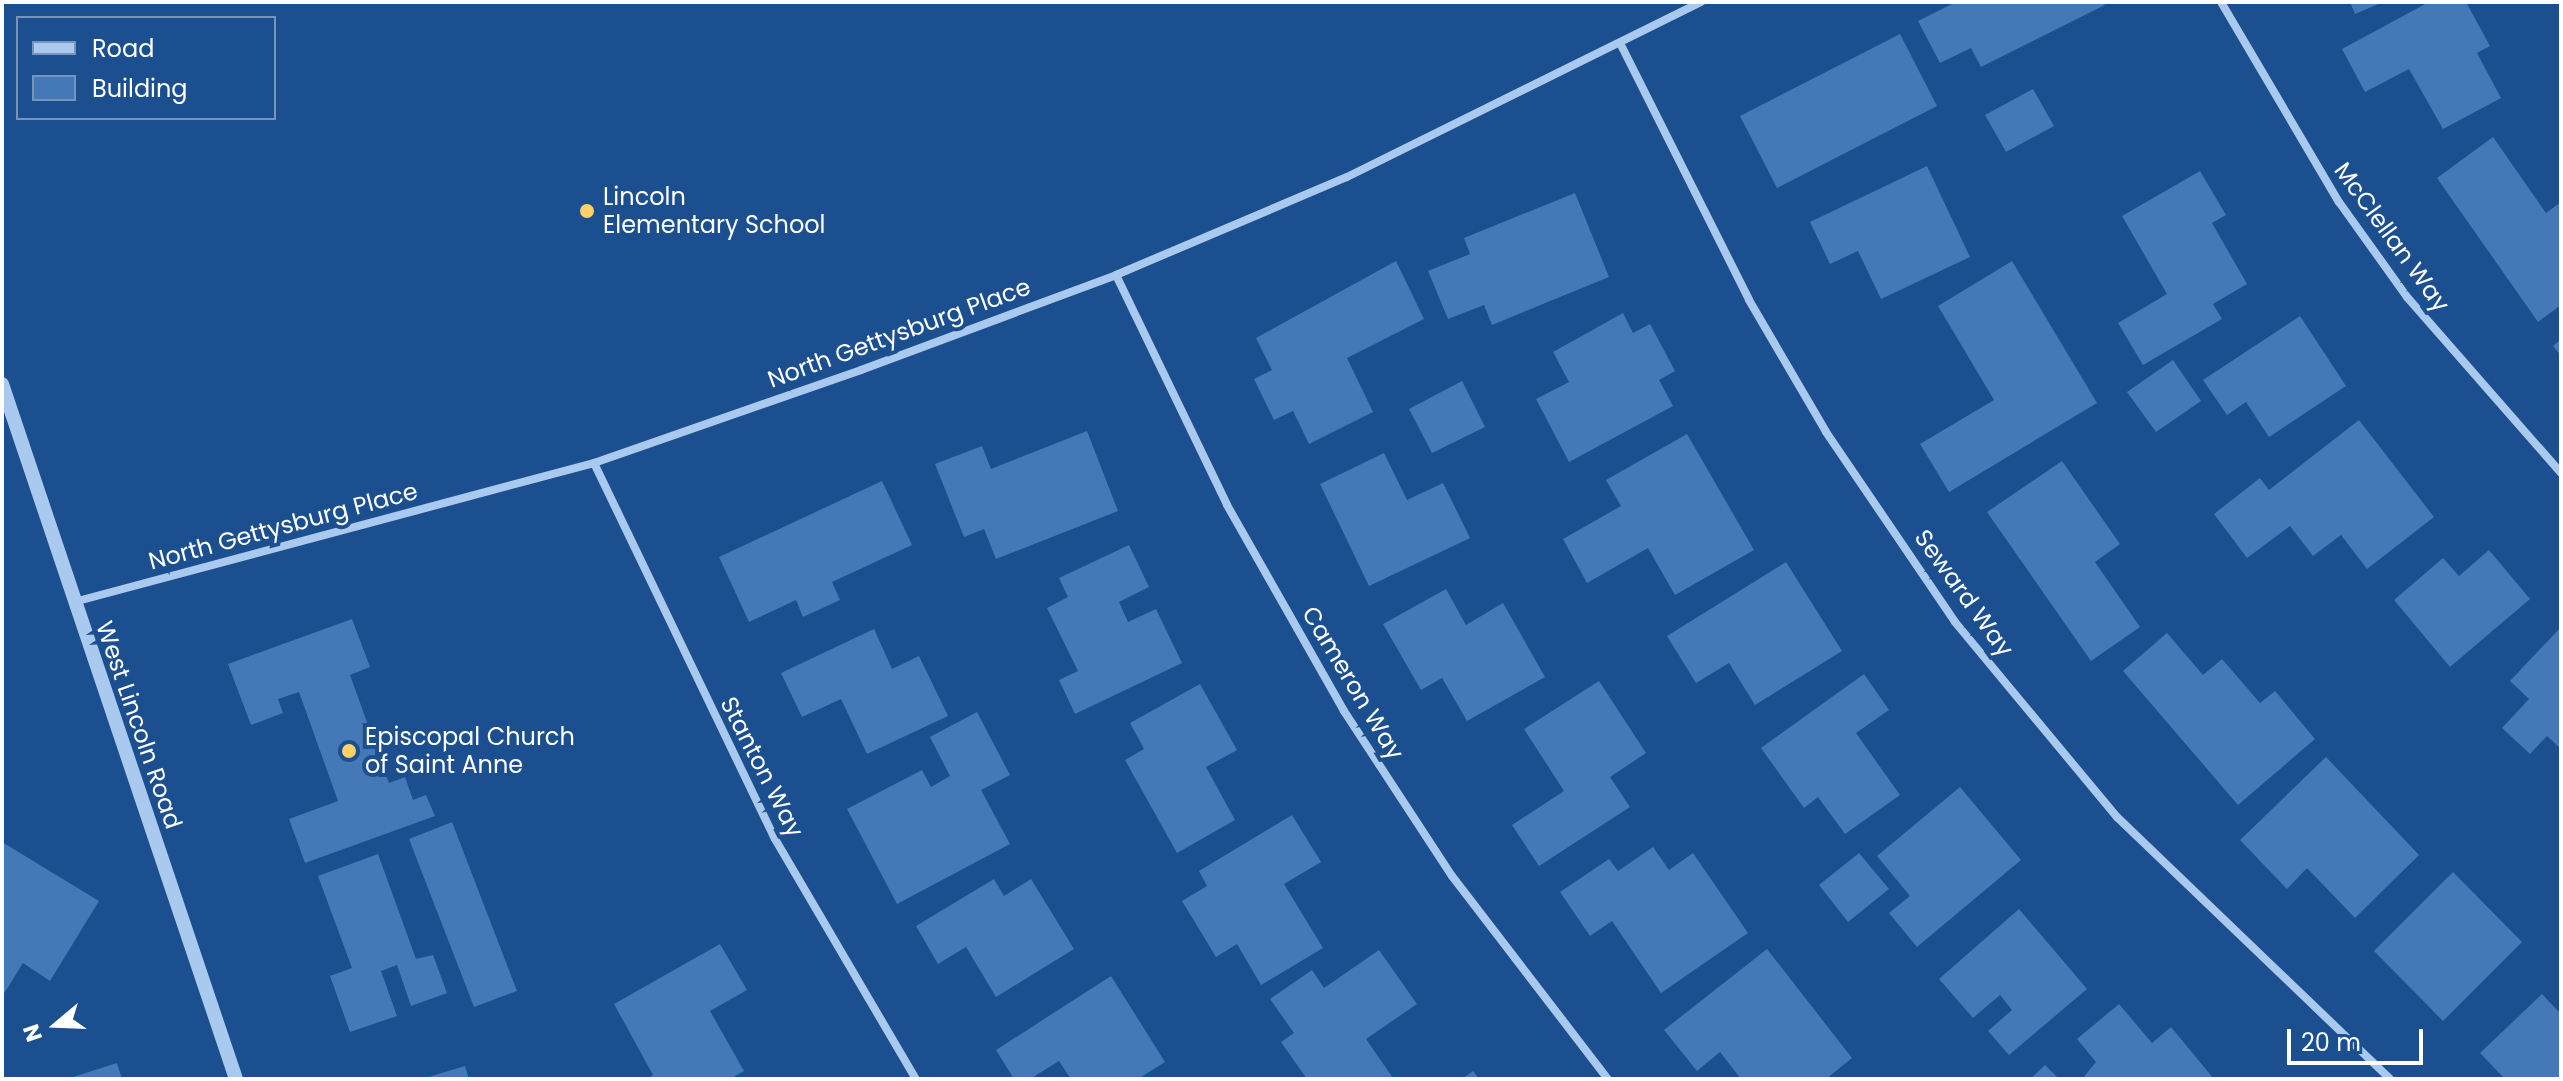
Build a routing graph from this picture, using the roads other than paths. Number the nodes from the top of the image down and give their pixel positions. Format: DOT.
graph roads {
  1 [pos="1701,2"];
  2 [pos="2221,2"];
  3 [pos="1621,45"];
  4 [pos="1116,275"];
  5 [pos="2,384"];
  6 [pos="594,463"];
  7 [pos="2561,473"];
  8 [pos="74,602"];
  9 [pos="236,1079"];
  10 [pos="916,1079"];
  11 [pos="1608,1079"];
  12 [pos="2390,1079"];
  1 -- 3 [label="street, North Gettysburg Place"];
  2 -- 7 [label="street, McClellan Way"];
  3 -- 4 [label="street, North Gettysburg Place"];
  3 -- 12 [label="street, Seward Way"];
  4 -- 6 [label="street, North Gettysburg Place"];
  4 -- 11 [label="street, Cameron Way"];
  5 -- 8 [label="street, West Lincoln Road"];
  6 -- 8 [label="street, North Gettysburg Place"];
  6 -- 10 [label="street, Stanton Way"];
  8 -- 9 [label="street, West Lincoln Road"];
}
